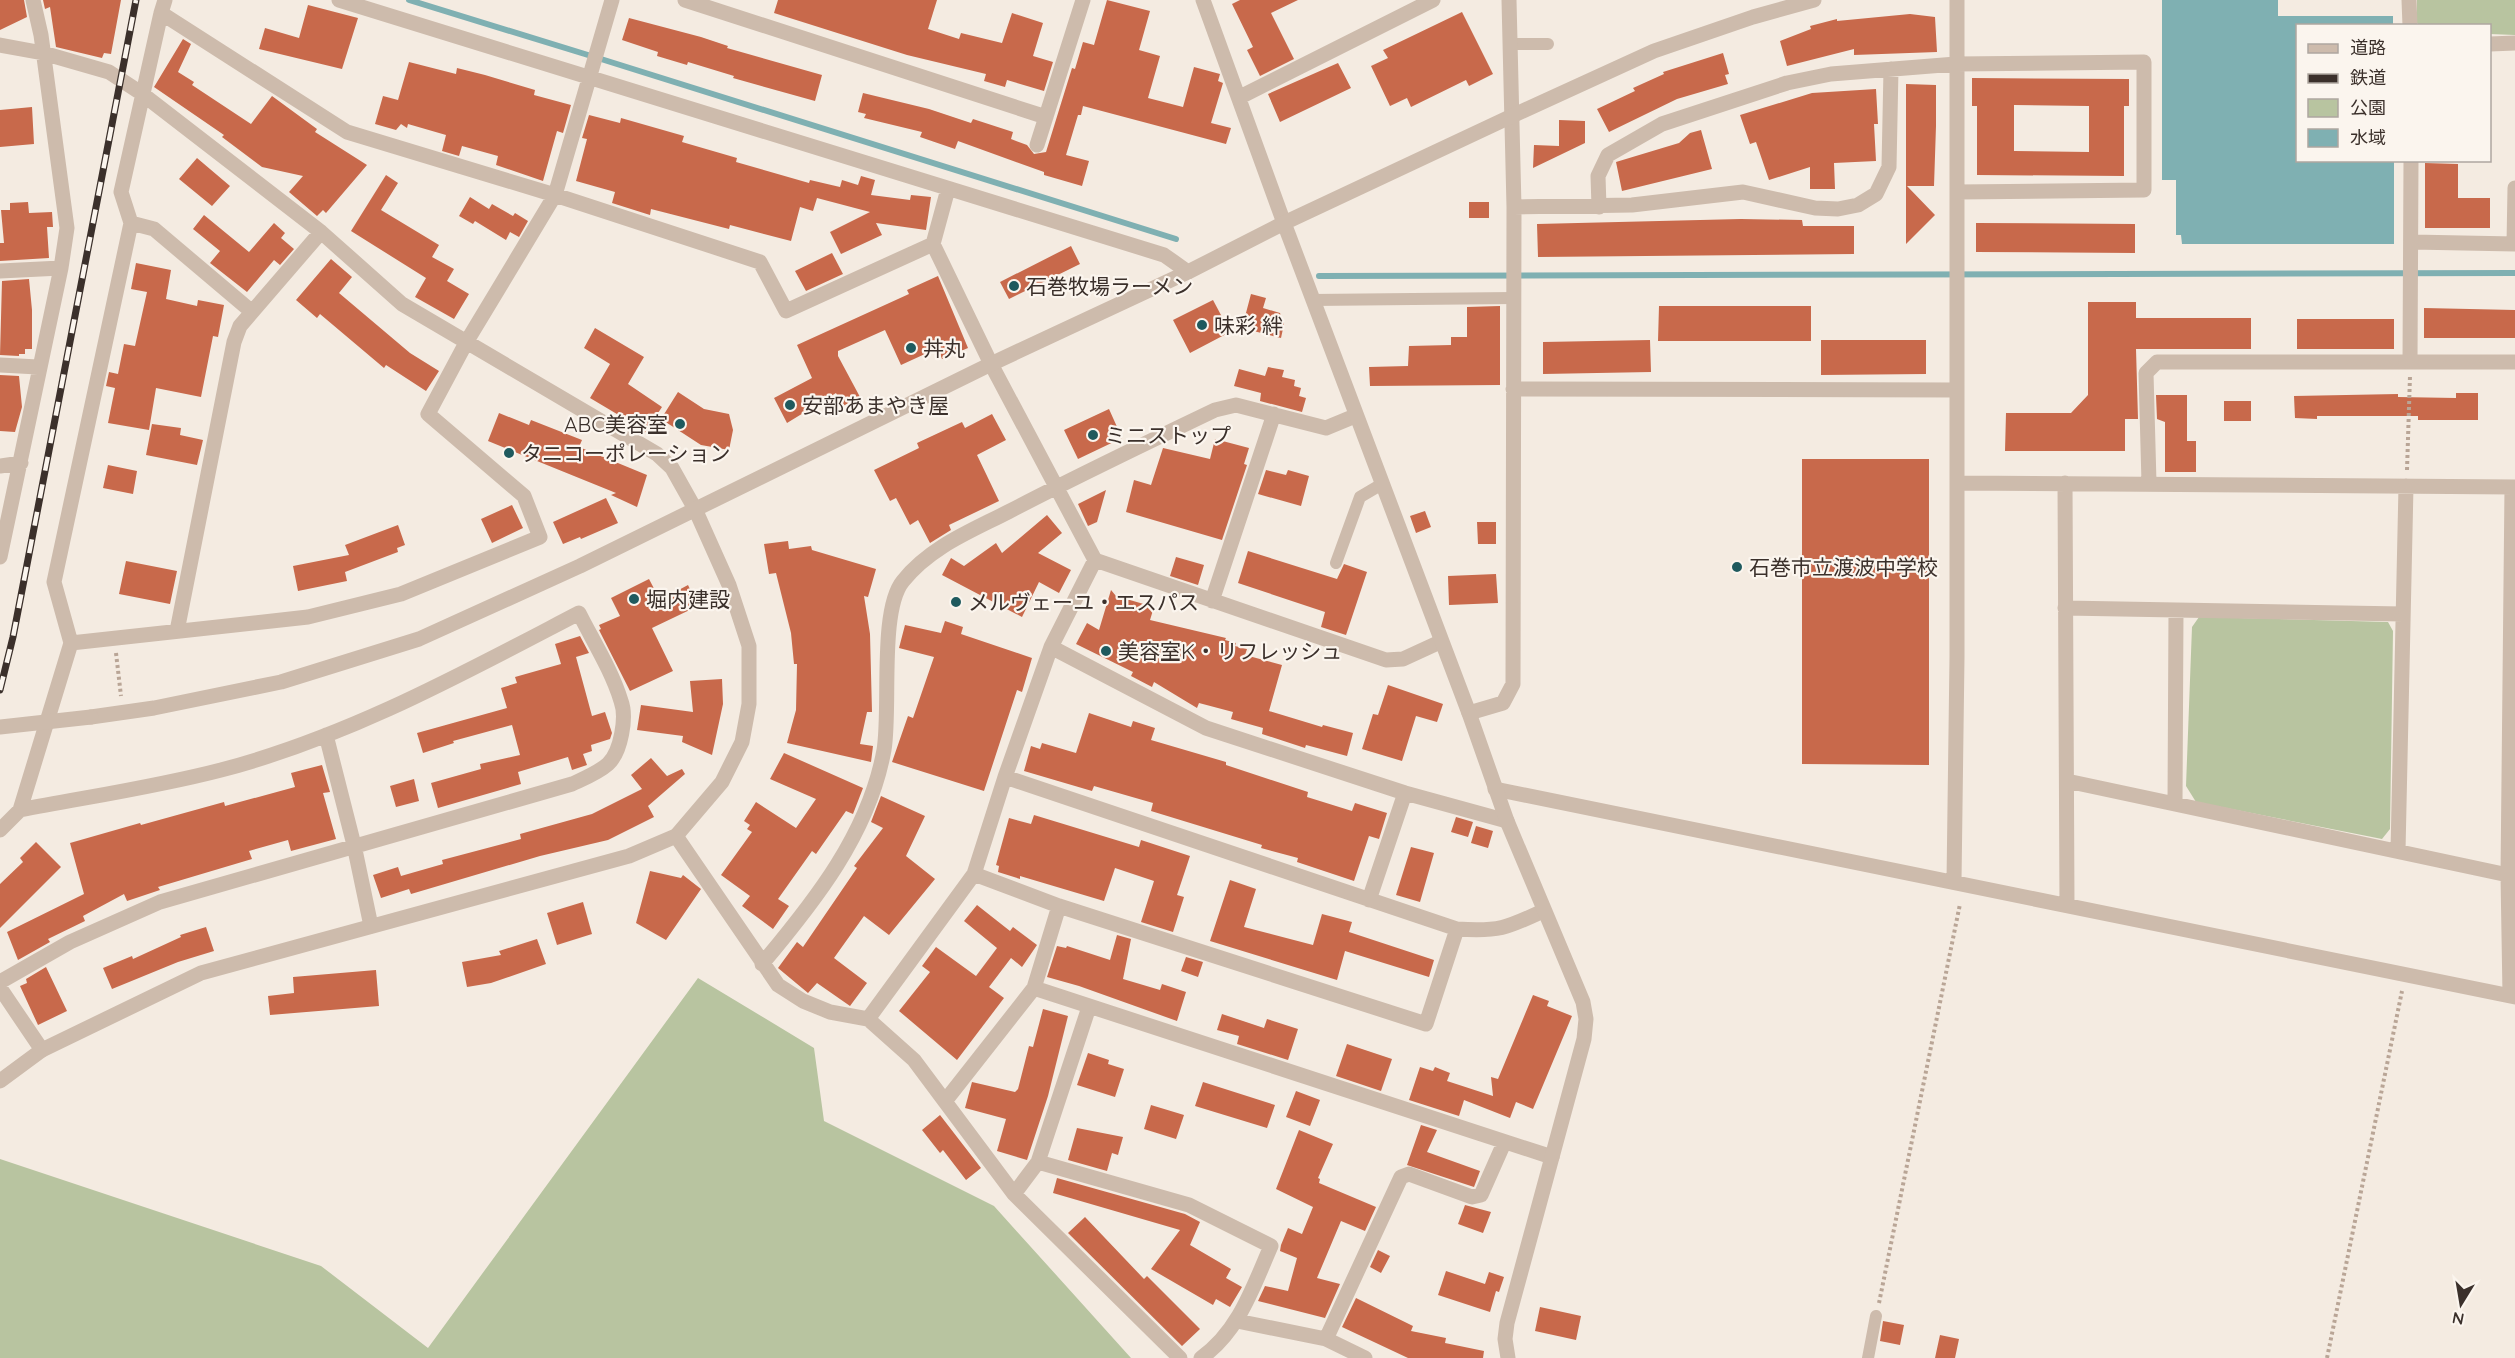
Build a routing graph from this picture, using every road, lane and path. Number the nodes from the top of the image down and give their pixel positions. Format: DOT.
graph roads {
  1 [pos="33,0"];
  2 [pos="339,0"];
  3 [pos="612,0"];
  4 [pos="685,0"];
  5 [pos="1083,0"];
  6 [pos="1203,0"];
  7 [pos="1433,0"];
  8 [pos="1509,0"];
  9 [pos="1814,0"];
  10 [pos="1957,0"];
  11 [pos="2409,0"];
  12 [pos="1407,6"];
  13 [pos="163,7"];
  14 [pos="2410,24"];
  15 [pos="2515,43"];
  16 [pos="1512,44"];
  17 [pos="1548,44"];
  18 [pos="2491,44"];
  19 [pos="0,45"];
  20 [pos="43,53"];
  21 [pos="1956,64"];
  22 [pos="1891,69"];
  23 [pos="588,79"];
  24 [pos="141,93"];
  25 [pos="1240,97"];
  26 [pos="1512,116"];
  27 [pos="1046,117"];
  28 [pos="1037,145"];
  29 [pos="2411,162"];
  30 [pos="2515,188"];
  31 [pos="948,189"];
  32 [pos="1958,192"];
  33 [pos="555,195"];
  34 [pos="1514,207"];
  35 [pos="1599,207"];
  36 [pos="131,223"];
  37 [pos="1284,223"];
  38 [pos="321,232"];
  39 [pos="2412,242"];
  40 [pos="933,244"];
  41 [pos="2515,244"];
  42 [pos="62,268"];
  43 [pos="0,271"];
  44 [pos="1188,272"];
  45 [pos="1514,293"];
  46 [pos="1312,300"];
  47 [pos="251,311"];
  48 [pos="467,341"];
  49 [pos="2410,362"];
  50 [pos="2515,362"];
  51 [pos="991,364"];
  52 [pos="0,365"];
  53 [pos="38,367"];
  54 [pos="1513,389"];
  55 [pos="1956,390"];
  56 [pos="1274,414"];
  57 [pos="1355,416"];
  58 [pos="21,463"];
  59 [pos="0,466"];
  60 [pos="1957,483"];
  61 [pos="2065,483"];
  62 [pos="2149,483"];
  63 [pos="1382,484"];
  64 [pos="2406,486"];
  65 [pos="1056,487"];
  66 [pos="2513,487"];
  67 [pos="695,509"];
  68 [pos="0,557"];
  69 [pos="1095,560"];
  70 [pos="1336,563"];
  71 [pos="1212,601"];
  72 [pos="2065,608"];
  73 [pos="2176,610"];
  74 [pos="2403,614"];
  75 [pos="177,631"];
  76 [pos="115,640"];
  77 [pos="1440,642"];
  78 [pos="71,643"];
  79 [pos="1052,648"];
  80 [pos="123,712"];
  81 [pos="1469,713"];
  82 [pos="0,727"];
  83 [pos="326,735"];
  84 [pos="2512,739"];
  85 [pos="1005,777"];
  86 [pos="2067,781"];
  87 [pos="1495,789"];
  88 [pos="1405,793"];
  89 [pos="2175,804"];
  90 [pos="21,810"];
  91 [pos="1507,821"];
  92 [pos="0,830"];
  93 [pos="676,836"];
  94 [pos="354,845"];
  95 [pos="2398,851"];
  96 [pos="975,874"];
  97 [pos="2508,875"];
  98 [pos="1954,882"];
  99 [pos="1369,900"];
  100 [pos="1960,904"];
  101 [pos="2067,905"];
  102 [pos="1059,906"];
  103 [pos="1543,911"];
  104 [pos="370,926"];
  105 [pos="1457,929"];
  106 [pos="762,964"];
  107 [pos="2406,974"];
  108 [pos="0,982"];
  109 [pos="0,988"];
  110 [pos="1034,988"];
  111 [pos="2512,996"];
  112 [pos="1089,1007"];
  113 [pos="867,1019"];
  114 [pos="42,1050"];
  115 [pos="0,1081"];
  116 [pos="946,1100"];
  117 [pos="1504,1143"];
  118 [pos="1552,1157"];
  119 [pos="1038,1162"];
  120 [pos="1014,1194"];
  121 [pos="1876,1316"];
  122 [pos="1237,1321"];
  123 [pos="1326,1339"];
  124 [pos="1509,1357"];
  125 [pos="1180,1358"];
  126 [pos="1201,1358"];
  127 [pos="1365,1358"];
  128 [pos="1868,1358"];
  129 [pos="2328,1358"];
  1 -- 20 [label="street"];
  2 -- 23 [label="street"];
  3 -- 23 [label="street"];
  4 -- 27 [label="street"];
  5 -- 27 [label="street"];
  6 -- 25 [label="street"];
  7 -- 12 [label="street"];
  8 -- 16 [label="street"];
  9 -- 26 [label="street"];
  10 -- 21 [label="street"];
  11 -- 14 [label="street"];
  12 -- 25 [label="street"];
  13 -- 24 [label="street"];
  13 -- 33 [label="street"];
  15 -- 18 [label="street"];
  16 -- 17 [label="lane"];
  16 -- 26 [label="street"];
  19 -- 20 [label="street"];
  20 -- 24 [label="street"];
  20 -- 42 [label="street"];
  21 -- 22 [label="street"];
  21 -- 32 [label="street"];
  21 -- 32 [label="street"];
  22 -- 35 [label="street"];
  22 -- 35 [label="street"];
  23 -- 31 [label="street"];
  23 -- 33 [label="street"];
  24 -- 36 [label="street"];
  24 -- 38 [label="street"];
  25 -- 37 [label="street"];
  26 -- 34 [label="street"];
  26 -- 37 [label="street"];
  27 -- 28 [label="street"];
  29 -- 39 [label="street"];
  30 -- 41 [label="street"];
  31 -- 40 [label="street"];
  31 -- 44 [label="street"];
  32 -- 55 [label="street"];
  33 -- 40 [label="street"];
  33 -- 48 [label="street"];
  34 -- 35 [label="street"];
  34 -- 45 [label="street"];
  36 -- 47 [label="street"];
  36 -- 78 [label="street"];
  37 -- 44 [label="street"];
  37 -- 46 [label="street"];
  38 -- 47 [label="street"];
  38 -- 48 [label="street"];
  39 -- 41 [label="street"];
  39 -- 49 [label="street"];
  40 -- 51 [label="street"];
  42 -- 43 [label="street"];
  42 -- 53 [label="street"];
  44 -- 51 [label="street"];
  45 -- 46 [label="lane"];
  45 -- 54 [label="street"];
  46 -- 57 [label="street"];
  47 -- 75 [label="street"];
  48 -- 67 [label="street"];
  48 -- 75 [label="street"];
  49 -- 50 [label="street"];
  49 -- 62 [label="street"];
  49 -- 64 [label="path"];
  51 -- 65 [label="street"];
  51 -- 67 [label="street"];
  52 -- 53 [label="street"];
  53 -- 58 [label="street"];
  54 -- 55 [label="street"];
  54 -- 81 [label="street"];
  55 -- 60 [label="street"];
  56 -- 57 [label="street"];
  56 -- 65 [label="street"];
  56 -- 71 [label="street"];
  57 -- 63 [label="street"];
  58 -- 59 [label="street"];
  58 -- 68 [label="street"];
  60 -- 61 [label="street"];
  60 -- 98 [label="street"];
  61 -- 62 [label="street"];
  61 -- 72 [label="street"];
  62 -- 64 [label="street"];
  63 -- 70 [label="lane"];
  63 -- 77 [label="street"];
  64 -- 66 [label="street"];
  64 -- 74 [label="street"];
  65 -- 69 [label="street"];
  65 -- 106 [label="street"];
  66 -- 84 [label="street"];
  67 -- 80 [label="street"];
  67 -- 93 [label="street"];
  69 -- 71 [label="street"];
  69 -- 79 [label="street"];
  71 -- 77 [label="street"];
  72 -- 73 [label="street"];
  72 -- 86 [label="street"];
  73 -- 74 [label="street"];
  73 -- 89 [label="street"];
  74 -- 95 [label="street"];
  75 -- 76 [label="street"];
  76 -- 78 [label="street"];
  76 -- 80 [label="path"];
  77 -- 81 [label="street"];
  78 -- 90 [label="street"];
  79 -- 85 [label="street"];
  79 -- 88 [label="street"];
  80 -- 82 [label="street, bridge"];
  81 -- 87 [label="street"];
  83 -- 90 [label="street"];
  83 -- 94 [label="street"];
  83 -- 94 [label="street"];
  84 -- 97 [label="street"];
  85 -- 96 [label="street"];
  85 -- 99 [label="street"];
  86 -- 89 [label="street"];
  86 -- 101 [label="street"];
  87 -- 91 [label="street"];
  87 -- 98 [label="street"];
  88 -- 91 [label="street"];
  88 -- 99 [label="street"];
  89 -- 95 [label="street"];
  90 -- 92 [label="street"];
  91 -- 103 [label="street"];
  93 -- 104 [label="street"];
  93 -- 106 [label="street"];
  94 -- 104 [label="street"];
  94 -- 108 [label="street"];
  95 -- 97 [label="street"];
  96 -- 102 [label="street"];
  96 -- 113 [label="street"];
  97 -- 111 [label="street"];
  98 -- 101 [label="street"];
  99 -- 105 [label="street"];
  100 -- 121 [label="path"];
  101 -- 107 [label="street"];
  102 -- 105 [label="street"];
  102 -- 110 [label="street"];
  103 -- 105 [label="street"];
  103 -- 118 [label="street"];
  104 -- 114 [label="street"];
  106 -- 113 [label="street"];
  107 -- 111 [label="street"];
  107 -- 129 [label="path"];
  109 -- 114 [label="street"];
  110 -- 112 [label="street"];
  110 -- 116 [label="street"];
  112 -- 117 [label="street"];
  112 -- 119 [label="street"];
  113 -- 116 [label="street"];
  114 -- 115 [label="street"];
  116 -- 120 [label="street"];
  117 -- 118 [label="street"];
  117 -- 123 [label="street"];
  118 -- 124 [label="street"];
  119 -- 120 [label="street"];
  119 -- 122 [label="street"];
  120 -- 125 [label="street"];
  121 -- 128 [label="lane"];
  122 -- 123 [label="street"];
  122 -- 126 [label="street"];
  123 -- 127 [label="street"];
}
